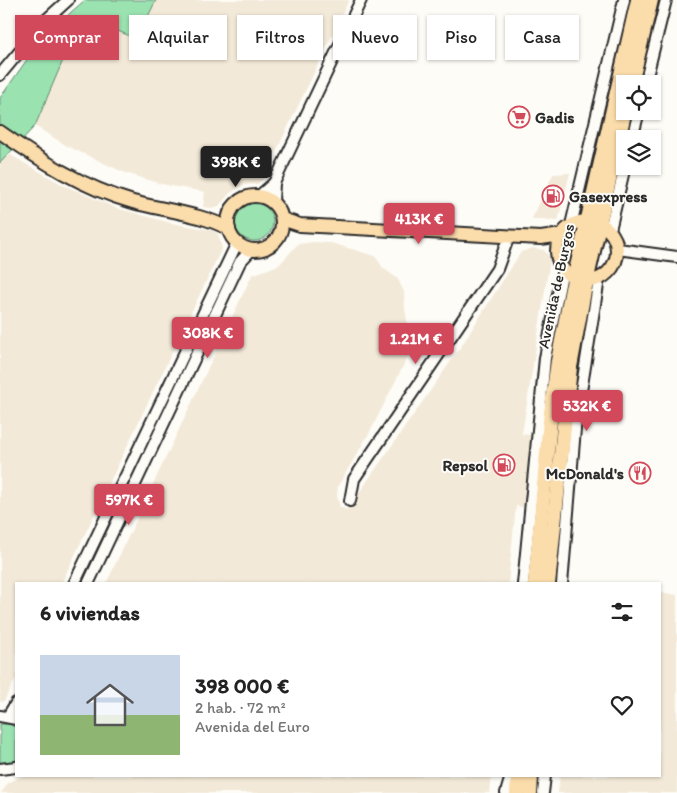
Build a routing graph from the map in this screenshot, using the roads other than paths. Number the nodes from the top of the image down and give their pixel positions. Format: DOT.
graph roads {
  1 [pos="68,0"];
  2 [pos="361,0"];
  3 [pos="638,0"];
  4 [pos="651,0"];
  5 [pos="656,0"];
  6 [pos="666,0"];
  7 [pos="624,3"];
  8 [pos="622,68"];
  9 [pos="0,74"];
  10 [pos="633,75"];
  11 [pos="647,75"];
  12 [pos="647,75"];
  13 [pos="623,120"];
  14 [pos="596,122"];
  15 [pos="0,132"];
  16 [pos="621,175"];
  17 [pos="274,183"];
  18 [pos="259,196"];
  19 [pos="273,202"];
  20 [pos="229,222"];
  21 [pos="282,224"];
  22 [pos="599,225"];
  23 [pos="571,226"];
  24 [pos="562,235"];
  25 [pos="509,236"];
  26 [pos="541,238"];
  27 [pos="237,243"];
  28 [pos="618,249"];
  29 [pos="251,250"];
  30 [pos="557,250"];
  31 [pos="677,257"];
  32 [pos="563,269"];
  33 [pos="586,279"];
  34 [pos="543,382"];
  35 [pos="582,385"];
  36 [pos="550,421"];
  37 [pos="561,436"];
  38 [pos="350,501"];
  39 [pos="532,501"];
  40 [pos="568,509"];
  41 [pos="547,523"];
  42 [pos="544,555"];
  43 [pos="524,568"];
  44 [pos="75,582"];
  45 [pos="89,582"];
  46 [pos="523,582"];
  47 [pos="536,582"];
  48 [pos="548,582"];
  49 [pos="562,582"];
  50 [pos="15,704"];
  51 [pos="8,717"];
  52 [pos="15,766"];
  53 [pos="2,771"];
  54 [pos="506,777"];
  55 [pos="511,777"];
  56 [pos="518,777"];
  57 [pos="540,777"];
  58 [pos="505,793"];
  59 [pos="517,793"];
  60 [pos="530,793"];
  61 [pos="539,793"];
  62 [pos="544,793"];
  1 -- 9 [label="street"];
  2 -- 17 [label="street"];
  3 -- 8 [label="highway, Avenida de Burgos"];
  4 -- 10 [label="highway"];
  5 -- 11 [label="street"];
  6 -- 12 [label="street"];
  7 -- 14 [label="street, Avenida de Burgos"];
  8 -- 14 [label="street"];
  8 -- 22 [label="highway, Avenida de Burgos"];
  13 -- 22 [label="highway, Avenida de Burgos"];
  14 -- 23 [label="street, Avenida de Burgos"];
  15 -- 20 [label="main road"];
  16 -- 22 [label="street, Avenida de Burgos"];
  17 -- 18 [label="street"];
  17 -- 19 [label="street"];
  18 -- 19 [label="main road"];
  18 -- 20 [label="main road"];
  19 -- 21 [label="main road"];
  20 -- 27 [label="main road"];
  21 -- 25 [label="main road"];
  21 -- 29 [label="main road"];
  22 -- 23 [label="main road"];
  22 -- 28 [label="main road"];
  22 -- 33 [label="highway, Avenida de Burgos"];
  23 -- 24 [label="main road"];
  24 -- 26 [label="main road"];
  24 -- 30 [label="main road"];
  25 -- 26 [label="main road"];
  25 -- 38 [label="street"];
  26 -- 30 [label="main road"];
  27 -- 29 [label="main road"];
  27 -- 44 [label="street"];
  28 -- 31 [label="street"];
  28 -- 33 [label="main road"];
  29 -- 45 [label="street"];
  30 -- 32 [label="main road"];
  32 -- 33 [label="main road"];
  32 -- 34 [label="street, Avenida de Burgos"];
  33 -- 35 [label="street, Avenida de Burgos"];
  33 -- 36 [label="highway, Avenida de Burgos"];
  33 -- 37 [label="highway, Avenida de Burgos"];
  34 -- 36 [label="street"];
  34 -- 39 [label="street, Avenida de Burgos"];
  35 -- 37 [label="street"];
  35 -- 40 [label="street, Avenida de Burgos"];
  36 -- 41 [label="highway, Avenida de Burgos"];
  37 -- 41 [label="highway, Avenida de Burgos"];
  39 -- 41 [label="street"];
  39 -- 43 [label="street, Avenida de Burgos"];
  40 -- 41 [label="street"];
  40 -- 49 [label="street, Avenida de Burgos"];
  41 -- 42 [label="highway, Avenida de Burgos"];
  42 -- 43 [label="street"];
  42 -- 47 [label="highway, Avenida de Burgos"];
  42 -- 48 [label="highway, Avenida de Burgos"];
  42 -- 49 [label="street"];
  43 -- 46 [label="street, Avenida de Burgos"];
  50 -- 51 [label="street"];
  52 -- 53 [label="street"];
  54 -- 58 [label="street"];
  55 -- 58 [label="street"];
  56 -- 59 [label="highway"];
  57 -- 60 [label="highway"];
  57 -- 61 [label="street"];
  57 -- 62 [label="street"];
}
